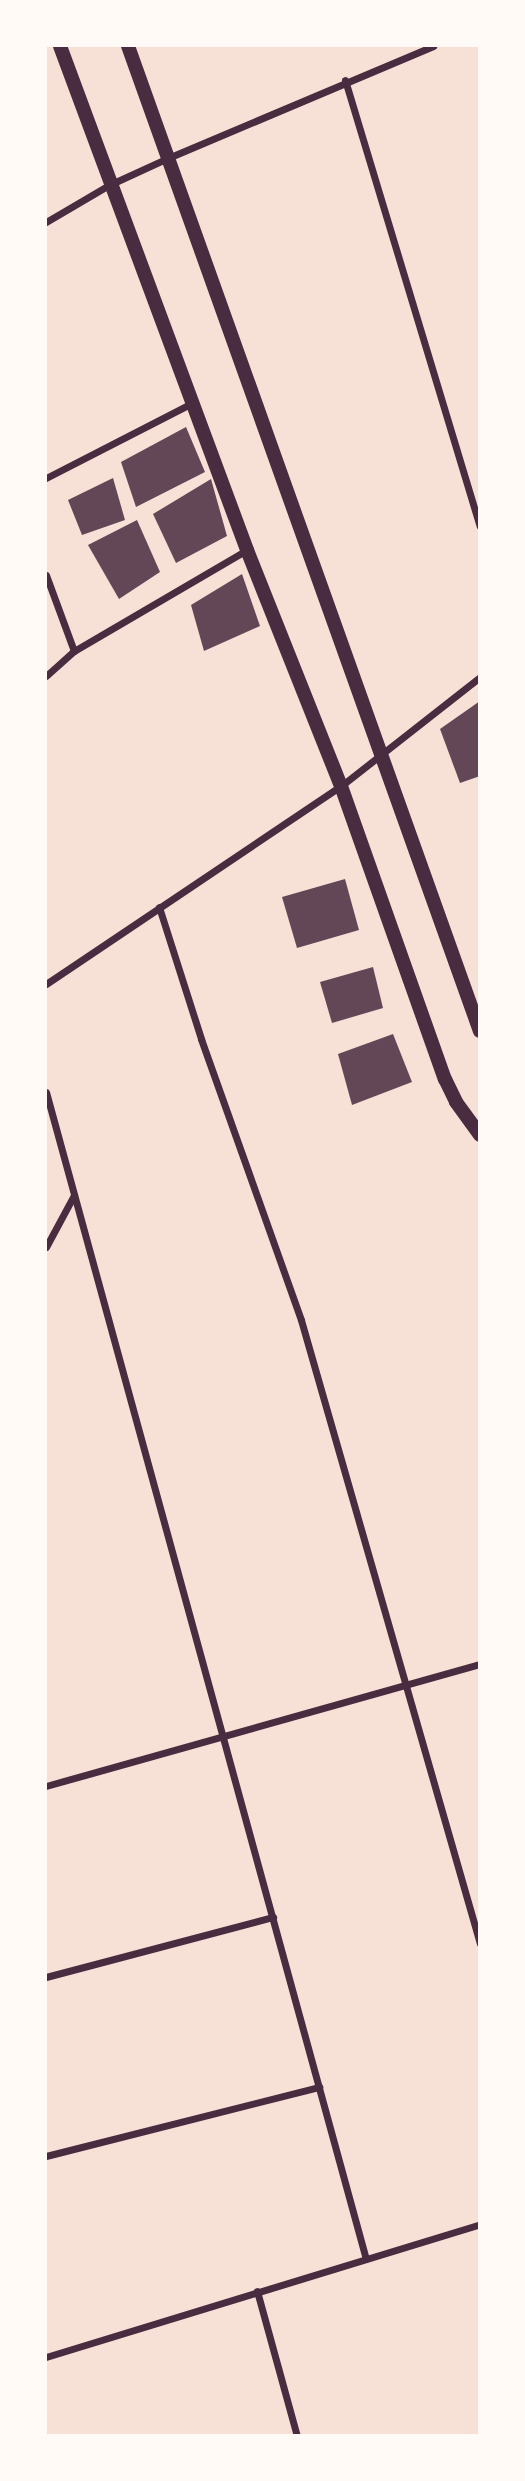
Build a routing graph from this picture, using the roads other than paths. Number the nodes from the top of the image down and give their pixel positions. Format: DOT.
graph roads {
  1 [pos="60,46"];
  2 [pos="128,46"];
  3 [pos="433,46"];
  4 [pos="345,80"];
  5 [pos="168,158"];
  6 [pos="109,185"];
  7 [pos="46,222"];
  8 [pos="192,403"];
  9 [pos="46,478"];
  10 [pos="480,526"];
  11 [pos="247,550"];
  12 [pos="46,575"];
  13 [pos="74,651"];
  14 [pos="46,676"];
  15 [pos="480,677"];
  16 [pos="382,756"];
  17 [pos="341,786"];
  18 [pos="159,907"];
  19 [pos="46,984"];
  20 [pos="480,1031"];
  21 [pos="46,1092"];
  22 [pos="480,1135"];
  23 [pos="74,1195"];
  24 [pos="46,1247"];
  25 [pos="480,1664"];
  26 [pos="405,1685"];
  27 [pos="223,1736"];
  28 [pos="46,1786"];
  29 [pos="273,1917"];
  30 [pos="480,1944"];
  31 [pos="46,1977"];
  32 [pos="319,2087"];
  33 [pos="46,2156"];
  34 [pos="480,2224"];
  35 [pos="366,2259"];
  36 [pos="257,2291"];
  37 [pos="46,2357"];
  38 [pos="297,2435"];
  1 -- 6 [label="main road"];
  2 -- 5 [label="main road"];
  3 -- 4 [label="street"];
  4 -- 5 [label="street"];
  4 -- 10 [label="street"];
  5 -- 6 [label="street"];
  5 -- 16 [label="main road"];
  6 -- 7 [label="street"];
  6 -- 8 [label="main road"];
  8 -- 9 [label="street"];
  8 -- 11 [label="main road"];
  11 -- 13 [label="street"];
  11 -- 17 [label="main road"];
  12 -- 13 [label="street"];
  13 -- 14 [label="street"];
  15 -- 16 [label="street"];
  16 -- 17 [label="street"];
  16 -- 20 [label="main road"];
  17 -- 18 [label="street"];
  17 -- 22 [label="main road"];
  18 -- 19 [label="street"];
  18 -- 26 [label="street"];
  21 -- 23 [label="street"];
  23 -- 24 [label="street"];
  23 -- 27 [label="street"];
  25 -- 26 [label="street"];
  26 -- 27 [label="street"];
  26 -- 30 [label="street"];
  27 -- 28 [label="street"];
  27 -- 29 [label="street"];
  29 -- 31 [label="street"];
  29 -- 32 [label="street"];
  32 -- 33 [label="street"];
  32 -- 35 [label="street"];
  34 -- 35 [label="street"];
  35 -- 36 [label="street"];
  36 -- 37 [label="street"];
  36 -- 38 [label="street"];
}
